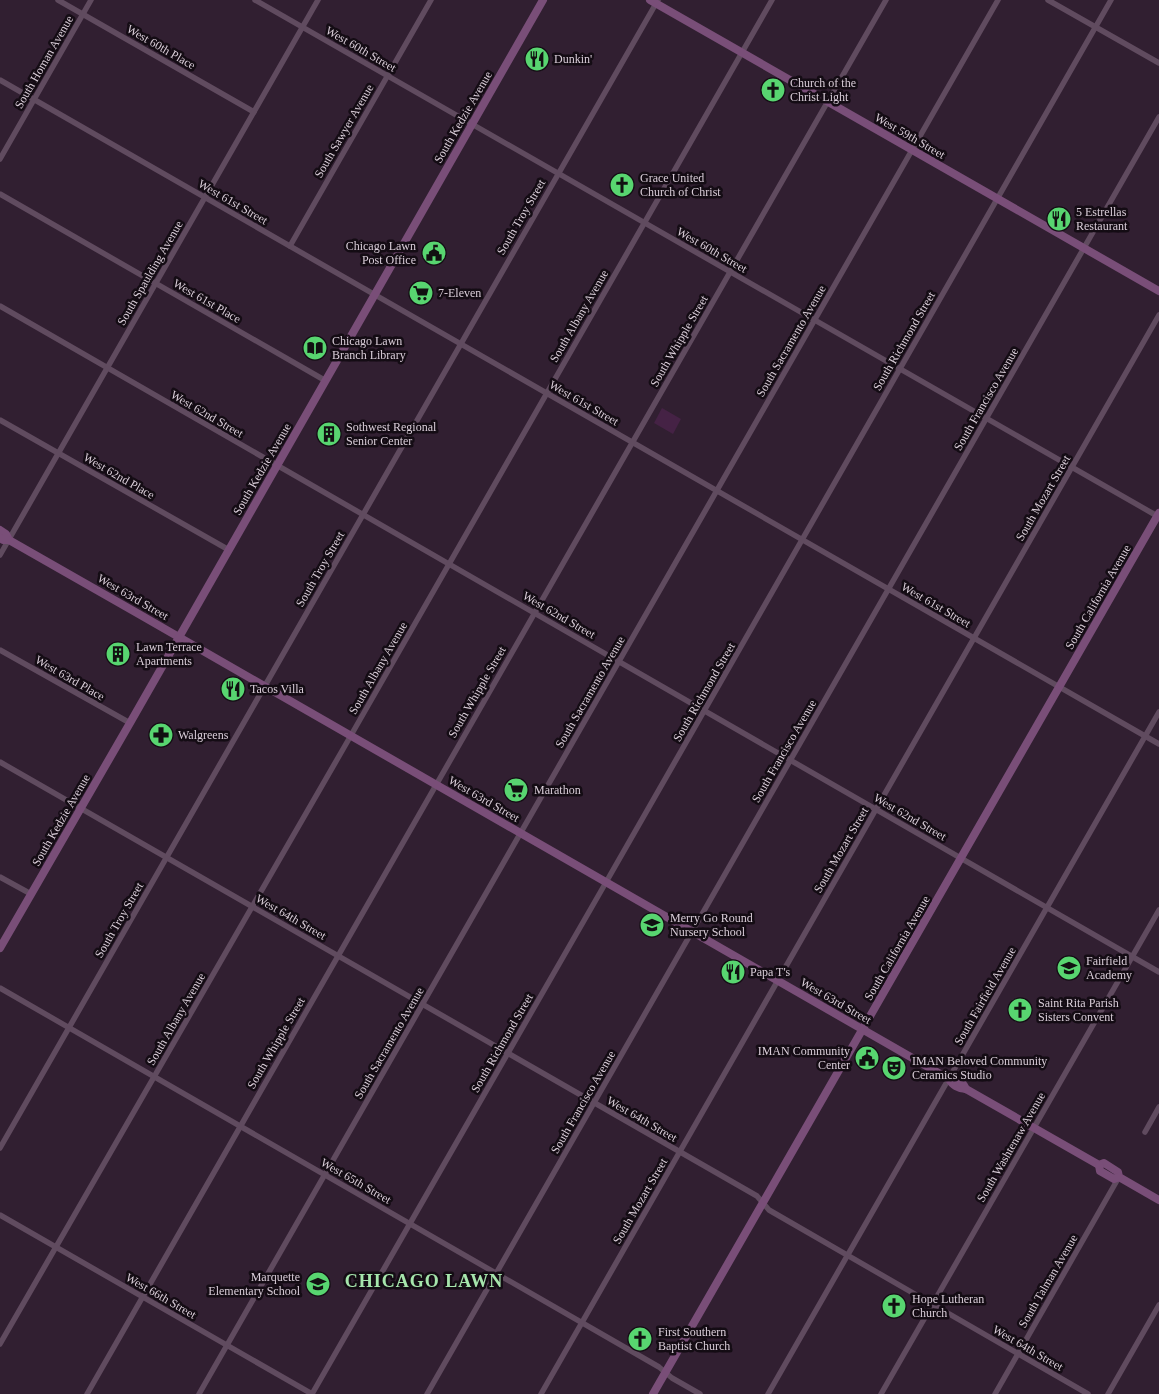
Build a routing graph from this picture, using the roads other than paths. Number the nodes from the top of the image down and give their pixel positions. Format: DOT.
graph roads {
  1 [pos="58,0"];
  2 [pos="91,0"];
  3 [pos="255,0"];
  4 [pos="318,0"];
  5 [pos="431,0"];
  6 [pos="543,0"];
  7 [pos="772,0"];
  8 [pos="886,0"];
  9 [pos="998,0"];
  10 [pos="1048,0"];
  11 [pos="1111,0"];
  12 [pos="655,1"];
  13 [pos="83,14"];
  14 [pos="303,27"];
  15 [pos="1096,27"];
  16 [pos="742,52"];
  17 [pos="1159,63"];
  18 [pos="388,76"];
  19 [pos="0,80"];
  20 [pos="34,100"];
  21 [pos="828,102"];
  22 [pos="254,112"];
  23 [pos="1159,118"];
  24 [pos="472,124"];
  25 [pos="912,150"];
  26 [pos="0,159"];
  27 [pos="558,173"];
  28 [pos="0,194"];
  29 [pos="205,198"];
  30 [pos="997,199"];
  31 [pos="644,223"];
  32 [pos="290,246"];
  33 [pos="1084,248"];
  34 [pos="730,272"];
  35 [pos="156,283"];
  36 [pos="1159,291"];
  37 [pos="375,295"];
  38 [pos="0,306"];
  39 [pos="1159,315"];
  40 [pos="815,320"];
  41 [pos="460,344"];
  42 [pos="107,368"];
  43 [pos="900,369"];
  44 [pos="326,381"];
  45 [pos="547,393"];
  46 [pos="986,418"];
  47 [pos="0,420"];
  48 [pos="632,442"];
  49 [pos="59,453"];
  50 [pos="277,465"];
  51 [pos="1072,467"];
  52 [pos="717,491"];
  53 [pos="363,514"];
  54 [pos="1158,515"];
  55 [pos="0,530"];
  56 [pos="0,538"];
  57 [pos="9,540"];
  58 [pos="802,540"];
  59 [pos="229,550"];
  60 [pos="0,555"];
  61 [pos="449,564"];
  62 [pos="888,589"];
  63 [pos="534,613"];
  64 [pos="179,637"];
  65 [pos="974,638"];
  66 [pos="0,650"];
  67 [pos="619,662"];
  68 [pos="264,686"];
  69 [pos="1059,687"];
  70 [pos="705,711"];
  71 [pos="1159,712"];
  72 [pos="130,723"];
  73 [pos="351,736"];
  74 [pos="1145,736"];
  75 [pos="1159,744"];
  76 [pos="790,760"];
  77 [pos="0,762"];
  78 [pos="436,784"];
  79 [pos="81,808"];
  80 [pos="876,809"];
  81 [pos="521,833"];
  82 [pos="166,857"];
  83 [pos="961,858"];
  84 [pos="0,877"];
  85 [pos="606,882"];
  86 [pos="31,894"];
  87 [pos="252,907"];
  88 [pos="1047,908"];
  89 [pos="1159,910"];
  90 [pos="692,931"];
  91 [pos="0,948"];
  92 [pos="338,956"];
  93 [pos="1132,956"];
  94 [pos="1159,972"];
  95 [pos="778,981"];
  96 [pos="0,988"];
  97 [pos="423,1004"];
  98 [pos="69,1027"];
  99 [pos="863,1030"];
  100 [pos="508,1053"];
  101 [pos="154,1076"];
  102 [pos="949,1079"];
  103 [pos="594,1103"];
  104 [pos="1159,1107"];
  105 [pos="240,1126"];
  106 [pos="1034,1128"];
  107 [pos="1145,1132"];
  108 [pos="0,1148"];
  109 [pos="680,1152"];
  110 [pos="325,1175"];
  111 [pos="1119,1177"];
  112 [pos="1159,1200"];
  113 [pos="763,1203"];
  114 [pos="0,1215"];
  115 [pos="410,1223"];
  116 [pos="56,1247"];
  117 [pos="847,1255"];
  118 [pos="496,1273"];
  119 [pos="142,1297"];
  120 [pos="933,1304"];
  121 [pos="1159,1305"];
  122 [pos="582,1322"];
  123 [pos="0,1344"];
  124 [pos="227,1346"];
  125 [pos="1018,1354"];
  126 [pos="666,1372"];
  127 [pos="87,1394"];
  128 [pos="199,1394"];
  129 [pos="312,1394"];
  130 [pos="427,1394"];
  131 [pos="541,1394"];
  132 [pos="654,1394"];
  133 [pos="700,1394"];
  134 [pos="768,1394"];
  135 [pos="881,1394"];
  136 [pos="995,1394"];
  137 [pos="1088,1394"];
  138 [pos="1108,1394"];
  1 -- 13 [label="street, West 60th Place"];
  2 -- 13 [label="street, South Homan Avenue"];
  3 -- 14 [label="street, West 60th Street"];
  4 -- 14 [label="street, South Spaulding Avenue"];
  5 -- 18 [label="street, South Sawyer Avenue"];
  6 -- 24 [label="main road, South Kedzie Avenue"];
  7 -- 16 [label="street, South Albany Avenue"];
  8 -- 21 [label="street, South Whipple Street"];
  9 -- 25 [label="street, South Sacramento Avenue"];
  10 -- 15 [label="street"];
  11 -- 15 [label="street, South Richmond Street"];
  12 -- 16 [label="main road, West 59th Street"];
  12 -- 27 [label="street, South Troy Street"];
  13 -- 20 [label="street, South Homan Avenue"];
  13 -- 22 [label="street, West 60th Place"];
  14 -- 18 [label="street, West 60th Street"];
  14 -- 22 [label="street, South Spaulding Avenue"];
  15 -- 17 [label="street"];
  15 -- 30 [label="street, South Richmond Street"];
  16 -- 21 [label="main road, West 59th Street"];
  16 -- 31 [label="street, South Albany Avenue"];
  18 -- 24 [label="street, West 60th Street"];
  18 -- 32 [label="street, South Sawyer Avenue"];
  19 -- 20 [label="street, West 61st Street"];
  20 -- 26 [label="street, South Homan Avenue"];
  20 -- 29 [label="street, West 61st Street"];
  21 -- 25 [label="main road, West 59th Street"];
  21 -- 34 [label="street, South Whipple Street"];
  22 -- 29 [label="street, South Spaulding Avenue"];
  23 -- 33 [label="street, South Francisco Avenue"];
  24 -- 27 [label="street, West 60th Street"];
  24 -- 37 [label="main road, South Kedzie Avenue"];
  25 -- 30 [label="main road, West 59th Street"];
  25 -- 40 [label="street, South Sacramento Avenue"];
  27 -- 31 [label="street, West 60th Street"];
  27 -- 41 [label="street, South Troy Street"];
  28 -- 35 [label="street, West 61st Place"];
  29 -- 32 [label="street, West 61st Street"];
  29 -- 35 [label="street, South Spaulding Avenue"];
  30 -- 33 [label="main road, West 59th Street"];
  30 -- 43 [label="street, South Richmond Street"];
  31 -- 34 [label="street, West 60th Street"];
  31 -- 45 [label="street, South Albany Avenue"];
  32 -- 37 [label="street, West 61st Street"];
  33 -- 36 [label="main road, West 59th Street"];
  33 -- 46 [label="street, South Francisco Avenue"];
  34 -- 40 [label="street, West 60th Street"];
  34 -- 48 [label="street, South Whipple Street"];
  35 -- 42 [label="street, South Spaulding Avenue"];
  35 -- 44 [label="street, West 61st Place"];
  37 -- 41 [label="street, West 61st Street"];
  37 -- 44 [label="main road, South Kedzie Avenue"];
  38 -- 42 [label="street, West 62nd Street"];
  39 -- 51 [label="street, South Mozart Street"];
  40 -- 43 [label="street, West 60th Street"];
  40 -- 52 [label="street, South Sacramento Avenue"];
  41 -- 45 [label="street, West 61st Street"];
  41 -- 53 [label="street, South Troy Street"];
  42 -- 49 [label="street, South Spaulding Avenue"];
  42 -- 50 [label="street, West 62nd Street"];
  43 -- 46 [label="street, West 60th Street"];
  43 -- 58 [label="street, South Richmond Street"];
  44 -- 50 [label="main road, South Kedzie Avenue"];
  45 -- 48 [label="street, West 61st Street"];
  45 -- 61 [label="street, South Albany Avenue"];
  46 -- 51 [label="street, West 60th Street"];
  46 -- 62 [label="street, South Francisco Avenue"];
  47 -- 49 [label="street, West 62nd Place"];
  48 -- 52 [label="street, West 61st Street"];
  48 -- 63 [label="street, South Whipple Street"];
  49 -- 57 [label="street, South Spaulding Avenue"];
  49 -- 59 [label="street, West 62nd Place"];
  50 -- 53 [label="street, West 62nd Street"];
  50 -- 59 [label="main road, South Kedzie Avenue"];
  51 -- 54 [label="street, West 60th Street"];
  51 -- 65 [label="street, South Mozart Street"];
  52 -- 58 [label="street, West 61st Street"];
  52 -- 67 [label="street, South Sacramento Avenue"];
  53 -- 61 [label="street, West 62nd Street"];
  53 -- 68 [label="street, South Troy Street"];
  54 -- 69 [label="main road, South California Avenue"];
  55 -- 57 [label="main road, West 63rd Street"];
  56 -- 57 [label="main road, West 63rd Street"];
  57 -- 60 [label="street, South Spaulding Avenue"];
  57 -- 64 [label="main road, West 63rd Street"];
  58 -- 62 [label="street, West 61st Street"];
  58 -- 70 [label="street, South Richmond Street"];
  59 -- 64 [label="main road, South Kedzie Avenue"];
  61 -- 63 [label="street, West 62nd Street"];
  61 -- 73 [label="street, South Albany Avenue"];
  62 -- 65 [label="street, West 61st Street"];
  62 -- 76 [label="street, South Francisco Avenue"];
  63 -- 67 [label="street, West 62nd Street"];
  63 -- 78 [label="street, South Whipple Street"];
  64 -- 68 [label="main road, West 63rd Street"];
  64 -- 72 [label="main road, South Kedzie Avenue"];
  65 -- 69 [label="street, West 61st Street"];
  65 -- 80 [label="street, South Mozart Street"];
  66 -- 72 [label="street, West 63rd Place"];
  67 -- 70 [label="street, West 62nd Street"];
  67 -- 81 [label="street, South Sacramento Avenue"];
  68 -- 73 [label="main road, West 63rd Street"];
  68 -- 82 [label="street, South Troy Street"];
  69 -- 74 [label="street, West 61st Street"];
  69 -- 83 [label="main road, South California Avenue"];
  70 -- 76 [label="street, West 62nd Street"];
  70 -- 85 [label="street, South Richmond Street"];
  71 -- 74 [label="street, South Fairfield Avenue"];
  72 -- 79 [label="main road, South Kedzie Avenue"];
  73 -- 78 [label="main road, West 63rd Street"];
  73 -- 87 [label="street, South Albany Avenue"];
  74 -- 75 [label="street, West 61st Street"];
  74 -- 88 [label="street, South Fairfield Avenue"];
  76 -- 80 [label="street, West 62nd Street"];
  76 -- 90 [label="street, South Francisco Avenue"];
  77 -- 79 [label="street, West 64th Street"];
  78 -- 81 [label="main road, West 63rd Street"];
  78 -- 92 [label="street, South Whipple Street"];
  79 -- 82 [label="street, West 64th Street"];
  79 -- 86 [label="main road, South Kedzie Avenue"];
  80 -- 83 [label="street, West 62nd Street"];
  80 -- 95 [label="street, South Mozart Street"];
  81 -- 85 [label="main road, West 63rd Street"];
  81 -- 97 [label="street, South Sacramento Avenue"];
  82 -- 87 [label="street, West 64th Street"];
  82 -- 98 [label="street, South Troy Street"];
  83 -- 88 [label="street, West 62nd Street"];
  83 -- 99 [label="main road, South California Avenue"];
  84 -- 86 [label="street"];
  85 -- 90 [label="main road, West 63rd Street"];
  85 -- 100 [label="street, South Richmond Street"];
  86 -- 91 [label="main road, South Kedzie Avenue"];
  87 -- 92 [label="street, West 64th Street"];
  87 -- 101 [label="street, South Albany Avenue"];
  88 -- 93 [label="street, West 62nd Street"];
  88 -- 102 [label="street, South Fairfield Avenue"];
  89 -- 93 [label="street, South Washtenaw Avenue"];
  90 -- 95 [label="main road, West 63rd Street"];
  90 -- 103 [label="street, South Francisco Avenue"];
  92 -- 97 [label="street, West 64th Street"];
  92 -- 105 [label="street, South Whipple Street"];
  93 -- 94 [label="street, West 62nd Street"];
  93 -- 106 [label="street, South Washtenaw Avenue"];
  95 -- 99 [label="main road, West 63rd Street"];
  95 -- 109 [label="street, South Mozart Street"];
  96 -- 98 [label="street, West 65th Street"];
  97 -- 100 [label="street, West 64th Street"];
  97 -- 110 [label="street, South Sacramento Avenue"];
  98 -- 101 [label="street, West 65th Street"];
  98 -- 108 [label="street, South Troy Street"];
  99 -- 102 [label="main road, West 63rd Street"];
  99 -- 113 [label="main road, South California Avenue"];
  100 -- 103 [label="street, West 64th Street"];
  100 -- 115 [label="street, South Richmond Street"];
  101 -- 105 [label="street, West 65th Street"];
  101 -- 116 [label="street, South Albany Avenue"];
  102 -- 106 [label="main road, West 63rd Street"];
  102 -- 117 [label="street, South Fairfield Avenue"];
  103 -- 109 [label="street, West 64th Street"];
  103 -- 118 [label="street, South Francisco Avenue"];
  104 -- 107 [label="street"];
  105 -- 110 [label="street, West 65th Street"];
  105 -- 119 [label="street, South Whipple Street"];
  106 -- 111 [label="main road, West 63rd Street"];
  106 -- 120 [label="street, South Washtenaw Avenue"];
  109 -- 113 [label="street, West 64th Street"];
  109 -- 122 [label="street, South Mozart Street"];
  110 -- 115 [label="street, West 65th Street"];
  110 -- 124 [label="street, South Sacramento Avenue"];
  111 -- 112 [label="main road, West 63rd Street"];
  111 -- 125 [label="street, South Talman Avenue"];
  113 -- 117 [label="street, West 64th Street"];
  113 -- 126 [label="main road, South California Avenue"];
  114 -- 116 [label="street, West 66th Street"];
  115 -- 118 [label="street, West 65th Street"];
  115 -- 129 [label="street, South Richmond Street"];
  116 -- 119 [label="street, West 66th Street"];
  116 -- 123 [label="street, South Albany Avenue"];
  117 -- 120 [label="street, West 64th Street"];
  117 -- 134 [label="street, South Fairfield Avenue"];
  118 -- 122 [label="street, West 65th Street"];
  118 -- 130 [label="street, South Francisco Avenue"];
  119 -- 124 [label="street, West 66th Street"];
  119 -- 127 [label="street, South Whipple Street"];
  120 -- 125 [label="street, West 64th Street"];
  120 -- 135 [label="street, South Washtenaw Avenue"];
  121 -- 138 [label="street"];
  122 -- 126 [label="street, West 65th Street"];
  122 -- 131 [label="street, South Mozart Street"];
  124 -- 128 [label="street, South Sacramento Avenue"];
  124 -- 129 [label="street, West 66th Street"];
  125 -- 136 [label="street, South Talman Avenue"];
  125 -- 137 [label="street, West 64th Street"];
  126 -- 132 [label="main road, South California Avenue"];
  126 -- 133 [label="street, West 65th Street"];
}
